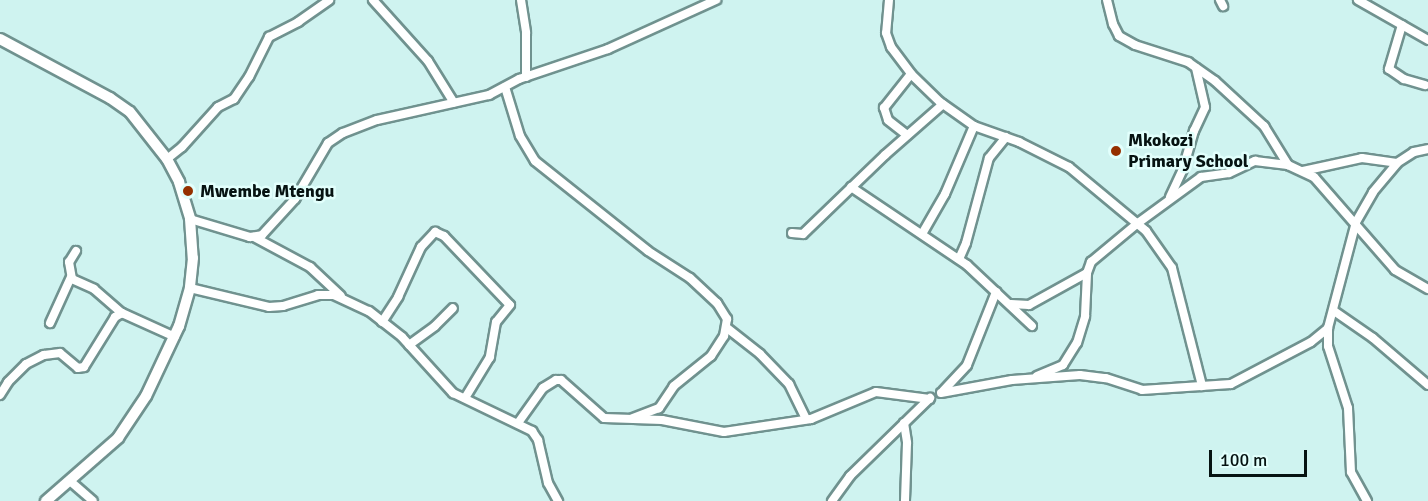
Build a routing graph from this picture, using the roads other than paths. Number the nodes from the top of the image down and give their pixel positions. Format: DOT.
graph roads {
  1 [pos="329,0"];
  2 [pos="373,0"];
  3 [pos="520,0"];
  4 [pos="716,0"];
  5 [pos="889,0"];
  6 [pos="1107,0"];
  7 [pos="1358,0"];
  8 [pos="1402,25"];
  9 [pos="0,39"];
  10 [pos="1428,40"];
  11 [pos="1196,67"];
  12 [pos="911,74"];
  13 [pos="526,77"];
  14 [pos="1425,85"];
  15 [pos="505,87"];
  16 [pos="454,104"];
  17 [pos="943,104"];
  18 [pos="974,126"];
  19 [pos="907,135"];
  20 [pos="1006,137"];
  21 [pos="1428,148"];
  22 [pos="167,159"];
  23 [pos="1397,163"];
  24 [pos="1288,165"];
  25 [pos="1303,171"];
  26 [pos="851,187"];
  27 [pos="1170,199"];
  28 [pos="190,219"];
  29 [pos="1138,222"];
  30 [pos="1356,222"];
  31 [pos="792,233"];
  32 [pos="922,234"];
  33 [pos="254,237"];
  34 [pos="76,251"];
  35 [pos="958,259"];
  36 [pos="1087,273"];
  37 [pos="71,277"];
  38 [pos="190,288"];
  39 [pos="1428,289"];
  40 [pos="996,292"];
  41 [pos="341,296"];
  42 [pos="1011,304"];
  43 [pos="453,308"];
  44 [pos="1334,311"];
  45 [pos="122,313"];
  46 [pos="50,322"];
  47 [pos="382,322"];
  48 [pos="1032,326"];
  49 [pos="727,328"];
  50 [pos="1328,328"];
  51 [pos="175,338"];
  52 [pos="409,345"];
  53 [pos="1032,379"];
  54 [pos="1428,385"];
  55 [pos="1202,386"];
  56 [pos="941,393"];
  57 [pos="0,395"];
  58 [pos="465,398"];
  59 [pos="930,399"];
  60 [pos="633,418"];
  61 [pos="806,419"];
  62 [pos="518,423"];
  63 [pos="904,423"];
  64 [pos="70,481"];
  65 [pos="46,501"];
  66 [pos="93,501"];
  67 [pos="558,501"];
  68 [pos="832,501"];
  69 [pos="905,501"];
  70 [pos="1367,501"];
  1 -- 22 [label="street"];
  2 -- 16 [label="street"];
  3 -- 13 [label="street"];
  4 -- 13 [label="street"];
  5 -- 12 [label="street"];
  6 -- 11 [label="street"];
  7 -- 8 [label="street"];
  8 -- 10 [label="street"];
  8 -- 14 [label="street"];
  9 -- 22 [label="main road"];
  11 -- 24 [label="street"];
  11 -- 27 [label="street"];
  12 -- 17 [label="street"];
  12 -- 19 [label="street"];
  13 -- 15 [label="street"];
  15 -- 16 [label="street"];
  15 -- 49 [label="street"];
  16 -- 33 [label="street"];
  17 -- 18 [label="street"];
  17 -- 19 [label="street"];
  18 -- 20 [label="street"];
  18 -- 32 [label="street"];
  19 -- 26 [label="street"];
  20 -- 29 [label="street"];
  20 -- 35 [label="street"];
  21 -- 23 [label="street"];
  22 -- 28 [label="main road"];
  23 -- 25 [label="street"];
  23 -- 30 [label="street"];
  24 -- 25 [label="street"];
  24 -- 27 [label="street"];
  25 -- 30 [label="street"];
  26 -- 31 [label="street"];
  26 -- 32 [label="street"];
  27 -- 29 [label="street"];
  28 -- 33 [label="street"];
  28 -- 38 [label="main road"];
  29 -- 36 [label="street"];
  29 -- 55 [label="street"];
  30 -- 39 [label="street"];
  30 -- 44 [label="street"];
  32 -- 35 [label="street"];
  33 -- 41 [label="street"];
  34 -- 37 [label="street"];
  35 -- 40 [label="street"];
  36 -- 42 [label="street"];
  36 -- 53 [label="street"];
  37 -- 45 [label="street"];
  37 -- 46 [label="street"];
  38 -- 41 [label="street"];
  38 -- 51 [label="main road"];
  40 -- 42 [label="street"];
  40 -- 56 [label="street"];
  41 -- 47 [label="street"];
  42 -- 48 [label="street"];
  43 -- 52 [label="street"];
  44 -- 50 [label="street"];
  44 -- 54 [label="street"];
  45 -- 51 [label="street"];
  45 -- 57 [label="street"];
  47 -- 52 [label="street"];
  47 -- 58 [label="street"];
  49 -- 60 [label="street"];
  49 -- 61 [label="street"];
  50 -- 55 [label="street"];
  50 -- 70 [label="street"];
  51 -- 64 [label="main road"];
  52 -- 58 [label="street"];
  53 -- 55 [label="street"];
  53 -- 56 [label="street"];
  56 -- 59 [label="street"];
  58 -- 62 [label="street"];
  59 -- 61 [label="street"];
  59 -- 63 [label="street"];
  60 -- 61 [label="street"];
  60 -- 62 [label="street"];
  62 -- 67 [label="street"];
  63 -- 68 [label="street"];
  63 -- 69 [label="street"];
  64 -- 65 [label="main road"];
  64 -- 66 [label="street"];
}
